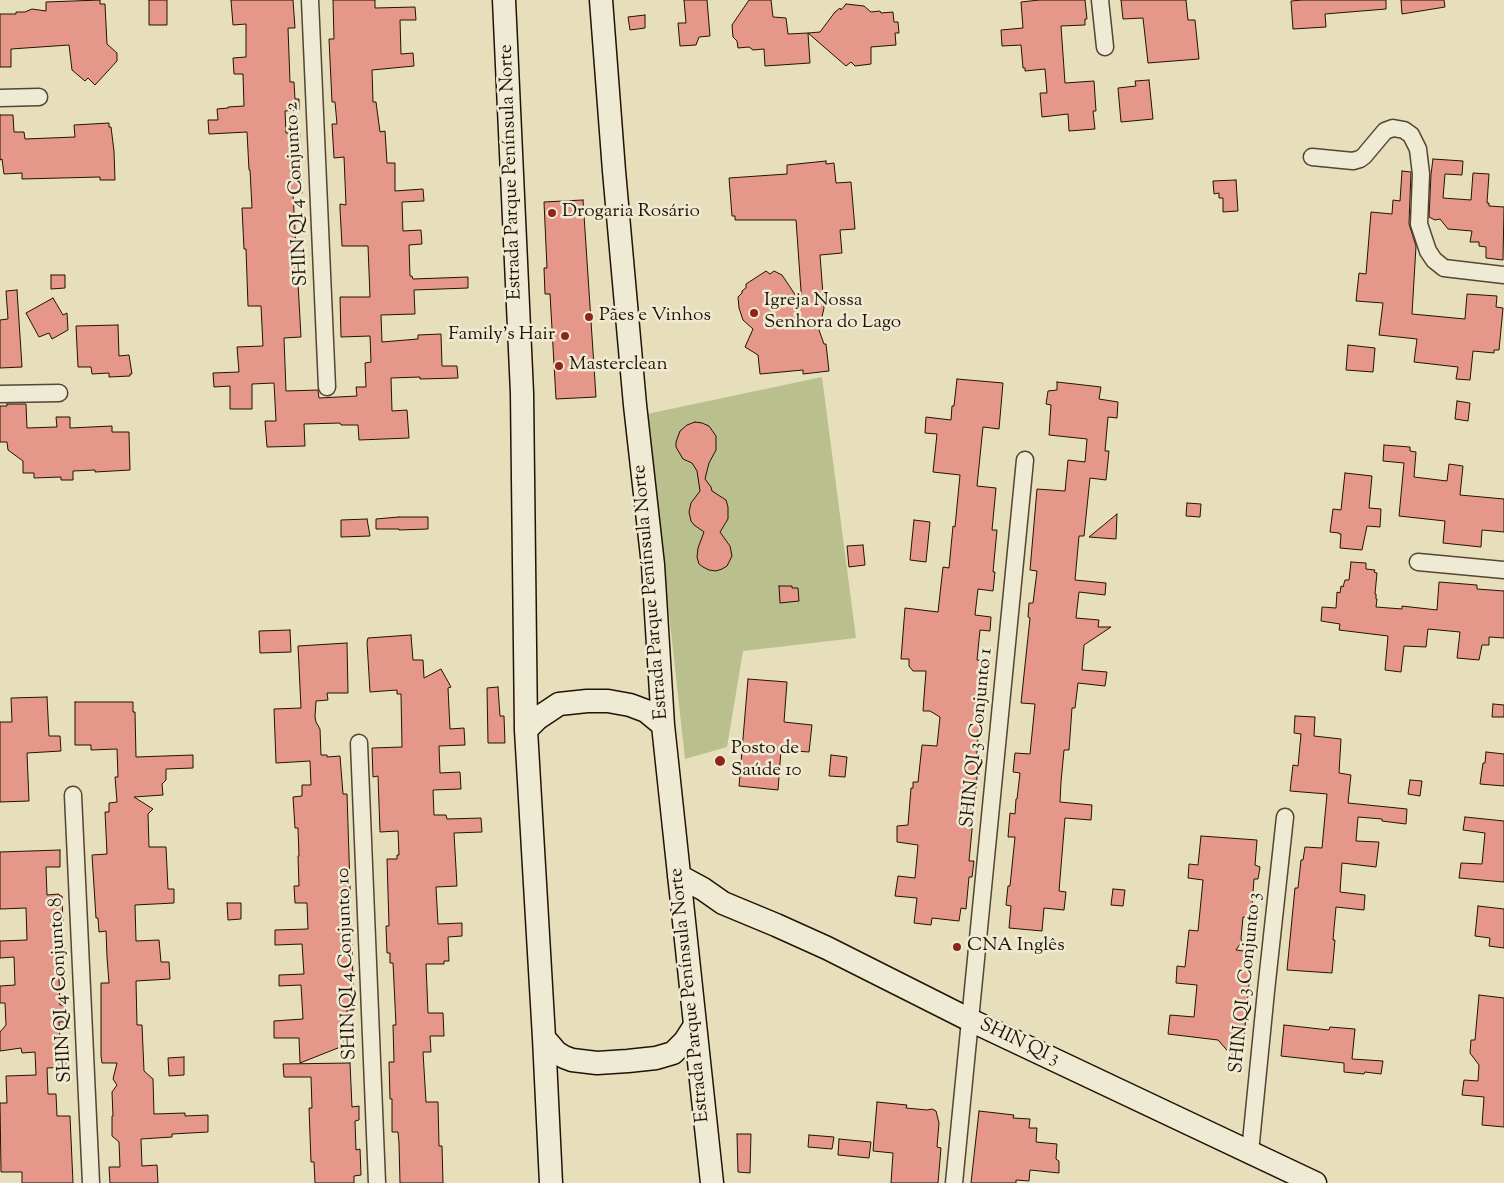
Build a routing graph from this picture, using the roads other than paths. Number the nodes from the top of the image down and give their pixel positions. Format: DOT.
graph roads {
  1 [pos="310,0"];
  2 [pos="504,0"];
  3 [pos="601,0"];
  4 [pos="1100,0"];
  5 [pos="1105,47"];
  6 [pos="39,96"];
  7 [pos="0,98"];
  8 [pos="1312,157"];
  9 [pos="1504,275"];
  10 [pos="327,387"];
  11 [pos="59,393"];
  12 [pos="0,394"];
  13 [pos="1025,460"];
  14 [pos="1418,562"];
  15 [pos="1504,570"];
  16 [pos="663,724"];
  17 [pos="526,730"];
  18 [pos="359,743"];
  19 [pos="73,795"];
  20 [pos="1284,818"];
  21 [pos="679,876"];
  22 [pos="723,903"];
  23 [pos="683,913"];
  24 [pos="970,1020"];
  25 [pos="694,1027"];
  26 [pos="544,1038"];
  27 [pos="1250,1152"];
  28 [pos="91,1183"];
  29 [pos="377,1183"];
  30 [pos="551,1183"];
  31 [pos="712,1183"];
  32 [pos="954,1183"];
  33 [pos="1315,1183"];
  1 -- 10 [label="street, SHIN QI 4 Conjunto 2"];
  2 -- 17 [label="main road, Estrada Parque Península Norte"];
  3 -- 16 [label="main road, Estrada Parque Península Norte"];
  4 -- 5 [label="street"];
  6 -- 7 [label="street"];
  8 -- 9 [label="street"];
  11 -- 12 [label="street"];
  13 -- 24 [label="street, SHIN QI 3 Conjunto 1"];
  14 -- 15 [label="street"];
  16 -- 17 [label="main road"];
  16 -- 21 [label="main road, Estrada Parque Península Norte"];
  17 -- 26 [label="main road, Estrada Parque Península Norte"];
  18 -- 29 [label="street, SHIN QI 4 Conjunto 10"];
  19 -- 28 [label="street, SHIN QI 4 Conjunto 8"];
  20 -- 27 [label="street, SHIN QI 3 Conjunto 3"];
  21 -- 22 [label="main road, SHIN QI 3"];
  21 -- 23 [label="main road, Estrada Parque Península Norte"];
  22 -- 23 [label="main road"];
  22 -- 24 [label="main road, SHIN QI 3"];
  23 -- 25 [label="main road, Estrada Parque Península Norte"];
  24 -- 27 [label="main road, SHIN QI 3"];
  24 -- 32 [label="street, SHIN QI 3 Conjunto 1"];
  25 -- 26 [label="main road"];
  25 -- 31 [label="main road, Estrada Parque Península Norte"];
  26 -- 30 [label="main road, Estrada Parque Península Norte"];
  27 -- 33 [label="main road, SHIN QI 3"];
}
